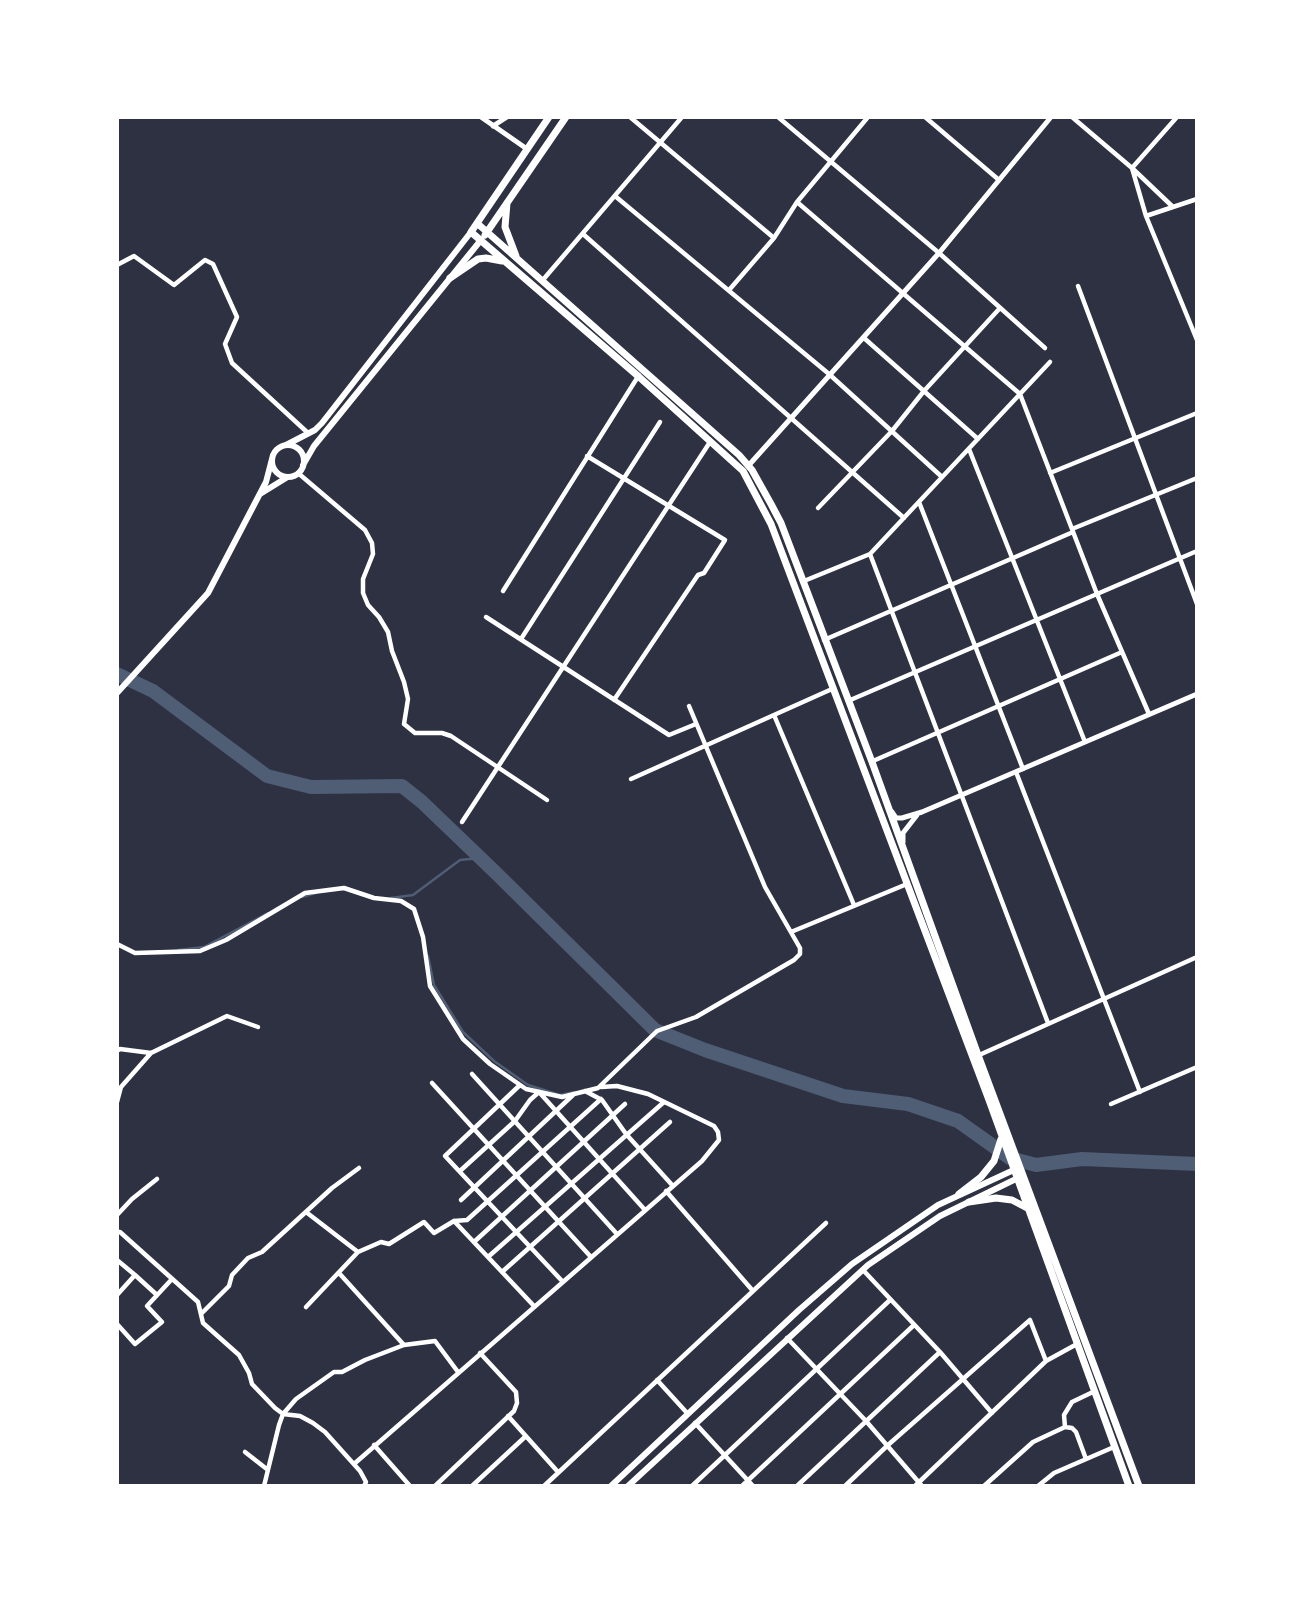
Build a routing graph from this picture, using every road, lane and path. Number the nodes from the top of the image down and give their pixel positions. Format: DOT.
graph roads {
  1 [pos="481,117"];
  2 [pos="507,117"];
  3 [pos="549,117"];
  4 [pos="566,117"];
  5 [pos="630,117"];
  6 [pos="682,117"];
  7 [pos="778,117"];
  8 [pos="868,117"];
  9 [pos="925,117"];
  10 [pos="1051,117"];
  11 [pos="1072,117"];
  12 [pos="1177,117"];
  13 [pos="493,126"];
  14 [pos="661,143"];
  15 [pos="527,149"];
  16 [pos="831,162"];
  17 [pos="1132,168"];
  18 [pos="999,180"];
  19 [pos="615,196"];
  20 [pos="1197,199"];
  21 [pos="507,201"];
  22 [pos="797,202"];
  23 [pos="1173,207"];
  24 [pos="1146,216"];
  25 [pos="478,224"];
  26 [pos="471,232"];
  27 [pos="487,232"];
  28 [pos="583,234"];
  29 [pos="774,238"];
  30 [pos="481,240"];
  31 [pos="939,253"];
  32 [pos="520,262"];
  33 [pos="509,264"];
  34 [pos="117,265"];
  35 [pos="450,278"];
  36 [pos="541,282"];
  37 [pos="1078,286"];
  38 [pos="730,289"];
  39 [pos="904,293"];
  40 [pos="1000,307"];
  41 [pos="864,338"];
  42 [pos="1197,340"];
  43 [pos="965,346"];
  44 [pos="1045,348"];
  45 [pos="1050,362"];
  46 [pos="641,372"];
  47 [pos="829,374"];
  48 [pos="924,391"];
  49 [pos="1020,394"];
  50 [pos="1197,413"];
  51 [pos="793,418"];
  52 [pos="660,422"];
  53 [pos="892,431"];
  54 [pos="308,434"];
  55 [pos="978,439"];
  56 [pos="1135,439"];
  57 [pos="711,441"];
  58 [pos="286,445"];
  59 [pos="968,449"];
  60 [pos="587,456"];
  61 [pos="272,459"];
  62 [pos="303,465"];
  63 [pos="749,465"];
  64 [pos="853,472"];
  65 [pos="298,473"];
  66 [pos="1050,473"];
  67 [pos="288,477"];
  68 [pos="942,477"];
  69 [pos="624,478"];
  70 [pos="1197,478"];
  71 [pos="1156,495"];
  72 [pos="256,498"];
  73 [pos="919,502"];
  74 [pos="667,505"];
  75 [pos="818,508"];
  76 [pos="904,518"];
  77 [pos="1073,531"];
  78 [pos="1197,551"];
  79 [pos="870,554"];
  80 [pos="1012,559"];
  81 [pos="1179,559"];
  82 [pos="803,581"];
  83 [pos="951,586"];
  84 [pos="503,591"];
  85 [pos="1097,594"];
  86 [pos="1197,604"];
  87 [pos="892,611"];
  88 [pos="486,617"];
  89 [pos="1037,620"];
  90 [pos="521,639"];
  91 [pos="824,640"];
  92 [pos="816,645"];
  93 [pos="974,647"];
  94 [pos="1122,652"];
  95 [pos="562,666"];
  96 [pos="915,672"];
  97 [pos="1060,679"];
  98 [pos="832,689"];
  99 [pos="117,693"];
  100 [pos="1197,694"];
  101 [pos="614,699"];
  102 [pos="847,701"];
  103 [pos="689,706"];
  104 [pos="998,706"];
  105 [pos="1149,714"];
  106 [pos="774,715"];
  107 [pos="696,724"];
  108 [pos="937,732"];
  109 [pos="1085,742"];
  110 [pos="705,746"];
  111 [pos="872,762"];
  112 [pos="497,767"];
  113 [pos="1020,770"];
  114 [pos="631,779"];
  115 [pos="961,795"];
  116 [pos="547,800"];
  117 [pos="889,809"];
  118 [pos="922,812"];
  119 [pos="462,822"];
  120 [pos="904,849"];
  121 [pos="907,884"];
  122 [pos="854,905"];
  123 [pos="791,933"];
  124 [pos="117,944"];
  125 [pos="1197,957"];
  126 [pos="1104,997"];
  127 [pos="1048,1023"];
  128 [pos="258,1027"];
  129 [pos="117,1051"];
  130 [pos="151,1053"];
  131 [pos="975,1056"];
  132 [pos="1197,1068"];
  133 [pos="472,1074"];
  134 [pos="432,1083"];
  135 [pos="520,1085"];
  136 [pos="600,1087"];
  137 [pos="539,1091"];
  138 [pos="585,1091"];
  139 [pos="1140,1092"];
  140 [pos="575,1094"];
  141 [pos="601,1099"];
  142 [pos="117,1102"];
  143 [pos="664,1102"];
  144 [pos="500,1104"];
  145 [pos="625,1104"];
  146 [pos="1111,1104"];
  147 [pos="556,1111"];
  148 [pos="613,1114"];
  149 [pos="515,1121"];
  150 [pos="670,1122"];
  151 [pos="570,1126"];
  152 [pos="474,1129"];
  153 [pos="626,1133"];
  154 [pos="529,1136"];
  155 [pos="1002,1138"];
  156 [pos="584,1141"];
  157 [pos="489,1145"];
  158 [pos="640,1149"];
  159 [pos="542,1151"];
  160 [pos="599,1158"];
  161 [pos="503,1161"];
  162 [pos="556,1167"];
  163 [pos="359,1168"];
  164 [pos="1017,1168"];
  165 [pos="459,1171"];
  166 [pos="612,1173"];
  167 [pos="516,1175"];
  168 [pos="1021,1177"];
  169 [pos="157,1179"];
  170 [pos="571,1183"];
  171 [pos="673,1186"];
  172 [pos="474,1187"];
  173 [pos="530,1191"];
  174 [pos="666,1191"];
  175 [pos="959,1194"];
  176 [pos="585,1198"];
  177 [pos="461,1200"];
  178 [pos="488,1202"];
  179 [pos="969,1202"];
  180 [pos="544,1206"];
  181 [pos="1029,1209"];
  182 [pos="645,1210"];
  183 [pos="306,1212"];
  184 [pos="117,1215"];
  185 [pos="502,1217"];
  186 [pos="454,1221"];
  187 [pos="558,1222"];
  188 [pos="826,1223"];
  189 [pos="118,1231"];
  190 [pos="516,1232"];
  191 [pos="617,1234"];
  192 [pos="474,1242"];
  193 [pos="530,1247"];
  194 [pos="358,1252"];
  195 [pos="488,1257"];
  196 [pos="591,1257"];
  197 [pos="117,1260"];
  198 [pos="862,1270"];
  199 [pos="502,1272"];
  200 [pos="340,1273"];
  201 [pos="135,1275"];
  202 [pos="172,1279"];
  203 [pos="563,1282"];
  204 [pos="753,1291"];
  205 [pos="117,1295"];
  206 [pos="157,1295"];
  207 [pos="890,1300"];
  208 [pos="534,1306"];
  209 [pos="306,1307"];
  210 [pos="200,1315"];
  211 [pos="117,1324"];
  212 [pos="914,1325"];
  213 [pos="787,1338"];
  214 [pos="1077,1344"];
  215 [pos="404,1345"];
  216 [pos="940,1352"];
  217 [pos="480,1353"];
  218 [pos="1046,1361"];
  219 [pos="817,1369"];
  220 [pos="458,1372"];
  221 [pos="657,1380"];
  222 [pos="964,1380"];
  223 [pos="1095,1391"];
  224 [pos="841,1394"];
  225 [pos="992,1413"];
  226 [pos="283,1414"];
  227 [pos="688,1414"];
  228 [pos="508,1416"];
  229 [pos="866,1421"];
  230 [pos="695,1423"];
  231 [pos="1065,1427"];
  232 [pos="526,1436"];
  233 [pos="374,1445"];
  234 [pos="888,1445"];
  235 [pos="1114,1447"];
  236 [pos="245,1452"];
  237 [pos="725,1455"];
  238 [pos="1086,1459"];
  239 [pos="354,1464"];
  240 [pos="268,1470"];
  241 [pos="558,1472"];
  242 [pos="748,1480"];
  243 [pos="919,1484"];
  244 [pos="264,1486"];
  245 [pos="365,1486"];
  246 [pos="411,1486"];
  247 [pos="435,1486"];
  248 [pos="472,1486"];
  249 [pos="544,1486"];
  250 [pos="611,1486"];
  251 [pos="628,1486"];
  252 [pos="692,1486"];
  253 [pos="742,1486"];
  254 [pos="753,1486"];
  255 [pos="797,1486"];
  256 [pos="845,1486"];
  257 [pos="984,1486"];
  258 [pos="1038,1486"];
  259 [pos="1129,1486"];
  260 [pos="1139,1486"];
  1 -- 13 [label="street"];
  2 -- 13 [label="street"];
  3 -- 15 [label="highway"];
  4 -- 21 [label="highway"];
  5 -- 14 [label="street"];
  6 -- 14 [label="street"];
  7 -- 16 [label="street"];
  8 -- 16 [label="street"];
  9 -- 18 [label="street"];
  10 -- 18 [label="street"];
  11 -- 17 [label="street"];
  12 -- 17 [label="street"];
  13 -- 15 [label="street"];
  14 -- 19 [label="street"];
  14 -- 29 [label="street"];
  15 -- 25 [label="highway"];
  16 -- 22 [label="street"];
  16 -- 31 [label="street"];
  17 -- 23 [label="street"];
  17 -- 24 [label="street"];
  18 -- 31 [label="street"];
  19 -- 28 [label="street"];
  19 -- 38 [label="street"];
  20 -- 23 [label="street"];
  21 -- 27 [label="highway"];
  21 -- 32 [label="highway"];
  22 -- 29 [label="street"];
  22 -- 39 [label="street"];
  23 -- 24 [label="street"];
  24 -- 42 [label="street"];
  25 -- 26 [label="highway"];
  25 -- 27 [label="highway"];
  26 -- 30 [label="highway"];
  26 -- 54 [label="main road"];
  27 -- 30 [label="highway"];
  27 -- 32 [label="highway"];
  28 -- 36 [label="street"];
  28 -- 51 [label="street"];
  29 -- 38 [label="street"];
  30 -- 33 [label="highway"];
  30 -- 35 [label="main road"];
  31 -- 39 [label="street"];
  31 -- 40 [label="street"];
  32 -- 36 [label="highway"];
  33 -- 35 [label="highway"];
  33 -- 46 [label="highway"];
  34 -- 54 [label="street"];
  35 -- 62 [label="main road"];
  36 -- 46 [label="highway"];
  37 -- 56 [label="street"];
  38 -- 47 [label="street"];
  39 -- 41 [label="street"];
  39 -- 43 [label="street"];
  40 -- 43 [label="street"];
  40 -- 44 [label="street"];
  41 -- 47 [label="street"];
  41 -- 48 [label="street"];
  43 -- 48 [label="street"];
  43 -- 49 [label="street"];
  45 -- 49 [label="street"];
  46 -- 57 [label="highway"];
  46 -- 60 [label="street"];
  46 -- 63 [label="highway"];
  47 -- 51 [label="street"];
  47 -- 53 [label="street"];
  48 -- 53 [label="street"];
  48 -- 55 [label="street"];
  49 -- 55 [label="street"];
  49 -- 66 [label="street"];
  50 -- 56 [label="street"];
  51 -- 63 [label="street"];
  51 -- 64 [label="street"];
  52 -- 69 [label="street"];
  53 -- 64 [label="street"];
  53 -- 68 [label="street"];
  54 -- 58 [label="main road"];
  55 -- 59 [label="street"];
  56 -- 66 [label="street"];
  56 -- 71 [label="street"];
  57 -- 74 [label="street"];
  57 -- 92 [label="highway"];
  58 -- 61 [label="main road"];
  58 -- 62 [label="main road"];
  59 -- 68 [label="street"];
  59 -- 80 [label="street"];
  60 -- 69 [label="street"];
  60 -- 84 [label="street"];
  61 -- 67 [label="main road"];
  61 -- 72 [label="main road"];
  62 -- 65 [label="main road"];
  63 -- 82 [label="highway"];
  64 -- 75 [label="street"];
  64 -- 76 [label="street"];
  65 -- 67 [label="main road"];
  65 -- 112 [label="street"];
  66 -- 77 [label="street"];
  67 -- 72 [label="main road"];
  68 -- 73 [label="street"];
  69 -- 74 [label="street"];
  69 -- 90 [label="street"];
  70 -- 71 [label="street"];
  71 -- 77 [label="street"];
  71 -- 81 [label="street"];
  72 -- 99 [label="main road"];
  73 -- 76 [label="street"];
  73 -- 83 [label="street"];
  74 -- 95 [label="street"];
  74 -- 101 [label="street"];
  76 -- 79 [label="street"];
  77 -- 80 [label="street"];
  77 -- 85 [label="street"];
  78 -- 81 [label="street"];
  79 -- 82 [label="street"];
  79 -- 87 [label="street"];
  80 -- 83 [label="street"];
  80 -- 89 [label="street"];
  81 -- 85 [label="street"];
  81 -- 86 [label="street"];
  82 -- 91 [label="highway"];
  83 -- 87 [label="street"];
  83 -- 93 [label="street"];
  85 -- 89 [label="street"];
  85 -- 94 [label="street"];
  87 -- 91 [label="street"];
  87 -- 96 [label="street"];
  88 -- 90 [label="street"];
  89 -- 93 [label="street"];
  89 -- 97 [label="street"];
  90 -- 95 [label="street"];
  91 -- 92 [label="highway"];
  91 -- 102 [label="highway"];
  92 -- 98 [label="highway"];
  93 -- 96 [label="street"];
  93 -- 104 [label="street"];
  94 -- 97 [label="street"];
  94 -- 105 [label="street"];
  95 -- 101 [label="street"];
  95 -- 112 [label="street"];
  96 -- 102 [label="street"];
  96 -- 108 [label="street"];
  97 -- 104 [label="street"];
  97 -- 109 [label="street"];
  98 -- 106 [label="street"];
  98 -- 121 [label="highway"];
  100 -- 105 [label="street"];
  101 -- 107 [label="street"];
  102 -- 111 [label="highway"];
  103 -- 107 [label="street"];
  104 -- 108 [label="street"];
  104 -- 113 [label="street"];
  105 -- 109 [label="street"];
  106 -- 110 [label="street"];
  106 -- 122 [label="street"];
  107 -- 110 [label="street"];
  108 -- 111 [label="street"];
  108 -- 115 [label="street"];
  109 -- 113 [label="street"];
  110 -- 114 [label="street"];
  110 -- 123 [label="street"];
  111 -- 117 [label="highway"];
  112 -- 116 [label="street"];
  112 -- 119 [label="street"];
  113 -- 115 [label="street"];
  113 -- 126 [label="street"];
  115 -- 118 [label="street"];
  115 -- 127 [label="street"];
  117 -- 118 [label="street"];
  117 -- 120 [label="highway"];
  118 -- 120 [label="street"];
  120 -- 131 [label="highway"];
  121 -- 122 [label="street"];
  121 -- 131 [label="highway"];
  122 -- 123 [label="street"];
  123 -- 136 [label="street"];
  124 -- 135 [label="street"];
  125 -- 126 [label="street"];
  126 -- 127 [label="street"];
  126 -- 139 [label="street"];
  127 -- 131 [label="street"];
  128 -- 130 [label="street"];
  129 -- 130 [label="street"];
  130 -- 142 [label="street"];
  131 -- 155 [label="highway"];
  131 -- 164 [label="highway"];
  132 -- 139 [label="street"];
  133 -- 144 [label="street"];
  134 -- 152 [label="street"];
  135 -- 137 [label="street"];
  135 -- 144 [label="street"];
  136 -- 138 [label="street"];
  136 -- 143 [label="street"];
  137 -- 140 [label="street"];
  137 -- 147 [label="street"];
  137 -- 149 [label="street"];
  138 -- 140 [label="street"];
  138 -- 141 [label="street"];
  139 -- 146 [label="street"];
  140 -- 147 [label="street"];
  141 -- 148 [label="street"];
  141 -- 151 [label="street"];
  143 -- 153 [label="street"];
  143 -- 171 [label="street"];
  144 -- 149 [label="street"];
  144 -- 152 [label="street"];
  145 -- 148 [label="street"];
  147 -- 151 [label="street"];
  147 -- 154 [label="street"];
  148 -- 153 [label="street"];
  148 -- 156 [label="street"];
  149 -- 154 [label="street"];
  149 -- 157 [label="street"];
  150 -- 158 [label="street"];
  151 -- 156 [label="street"];
  151 -- 159 [label="street"];
  152 -- 157 [label="street"];
  152 -- 165 [label="street"];
  153 -- 158 [label="street"];
  153 -- 160 [label="street"];
  154 -- 159 [label="street"];
  154 -- 161 [label="street"];
  155 -- 164 [label="highway"];
  155 -- 175 [label="highway"];
  156 -- 160 [label="street"];
  156 -- 162 [label="street"];
  157 -- 161 [label="street"];
  157 -- 165 [label="street"];
  158 -- 166 [label="street"];
  158 -- 171 [label="street"];
  159 -- 162 [label="street"];
  159 -- 167 [label="street"];
  160 -- 166 [label="street"];
  160 -- 170 [label="street"];
  161 -- 167 [label="street"];
  161 -- 172 [label="street"];
  162 -- 170 [label="street"];
  162 -- 173 [label="street"];
  163 -- 183 [label="street"];
  164 -- 168 [label="highway"];
  164 -- 175 [label="main road"];
  165 -- 172 [label="street"];
  166 -- 176 [label="street"];
  166 -- 182 [label="street"];
  167 -- 173 [label="street"];
  167 -- 178 [label="street"];
  168 -- 179 [label="main road"];
  168 -- 181 [label="highway"];
  168 -- 260 [label="highway"];
  169 -- 184 [label="street"];
  170 -- 176 [label="street"];
  170 -- 180 [label="street"];
  171 -- 174 [label="street"];
  172 -- 177 [label="street"];
  172 -- 178 [label="street"];
  173 -- 180 [label="street"];
  173 -- 185 [label="street"];
  174 -- 182 [label="street"];
  174 -- 204 [label="street"];
  175 -- 227 [label="main road"];
  176 -- 187 [label="street"];
  176 -- 191 [label="street"];
  178 -- 185 [label="street"];
  178 -- 186 [label="street"];
  179 -- 181 [label="highway"];
  179 -- 198 [label="main road"];
  180 -- 187 [label="street"];
  180 -- 190 [label="street"];
  181 -- 214 [label="highway"];
  182 -- 191 [label="street"];
  183 -- 194 [label="street"];
  183 -- 210 [label="street"];
  185 -- 190 [label="street"];
  185 -- 192 [label="street"];
  186 -- 192 [label="street"];
  186 -- 194 [label="street"];
  187 -- 193 [label="street"];
  187 -- 196 [label="street"];
  188 -- 204 [label="street"];
  189 -- 202 [label="street"];
  190 -- 193 [label="street"];
  190 -- 195 [label="street"];
  191 -- 196 [label="street"];
  192 -- 195 [label="street"];
  193 -- 199 [label="street"];
  193 -- 203 [label="street"];
  194 -- 200 [label="street"];
  195 -- 199 [label="street"];
  196 -- 203 [label="street"];
  197 -- 201 [label="street"];
  198 -- 207 [label="street"];
  198 -- 213 [label="main road"];
  199 -- 208 [label="street"];
  200 -- 209 [label="street"];
  200 -- 215 [label="street"];
  201 -- 205 [label="street"];
  201 -- 206 [label="street"];
  202 -- 206 [label="street"];
  202 -- 210 [label="street"];
  203 -- 208 [label="street"];
  204 -- 221 [label="street"];
  206 -- 211 [label="street"];
  207 -- 212 [label="street"];
  207 -- 219 [label="street"];
  208 -- 217 [label="street"];
  210 -- 226 [label="street"];
  212 -- 216 [label="street"];
  212 -- 224 [label="street"];
  213 -- 219 [label="street"];
  213 -- 230 [label="main road"];
  214 -- 218 [label="street"];
  214 -- 223 [label="highway"];
  215 -- 220 [label="street"];
  215 -- 226 [label="street"];
  216 -- 222 [label="street"];
  216 -- 229 [label="street"];
  217 -- 220 [label="street"];
  217 -- 228 [label="street"];
  218 -- 222 [label="street"];
  218 -- 225 [label="street"];
  219 -- 224 [label="street"];
  219 -- 237 [label="street"];
  220 -- 233 [label="street"];
  221 -- 227 [label="street"];
  221 -- 241 [label="street"];
  222 -- 225 [label="street"];
  222 -- 234 [label="street"];
  223 -- 231 [label="street"];
  223 -- 235 [label="highway"];
  224 -- 229 [label="street"];
  224 -- 242 [label="street"];
  225 -- 243 [label="street"];
  226 -- 239 [label="street"];
  226 -- 240 [label="street"];
  227 -- 250 [label="main road"];
  228 -- 232 [label="street"];
  228 -- 247 [label="street"];
  229 -- 234 [label="street"];
  229 -- 255 [label="street"];
  230 -- 237 [label="street"];
  230 -- 251 [label="main road"];
  231 -- 238 [label="street"];
  231 -- 257 [label="street"];
  232 -- 241 [label="street"];
  232 -- 248 [label="street"];
  233 -- 239 [label="street"];
  233 -- 246 [label="street"];
  234 -- 243 [label="street"];
  234 -- 256 [label="street"];
  235 -- 238 [label="street"];
  235 -- 259 [label="highway"];
  236 -- 240 [label="street"];
  237 -- 242 [label="street"];
  237 -- 252 [label="street"];
  238 -- 258 [label="street"];
  239 -- 245 [label="street"];
  240 -- 244 [label="street"];
  241 -- 249 [label="street"];
  242 -- 253 [label="street"];
  242 -- 254 [label="street"];
}
